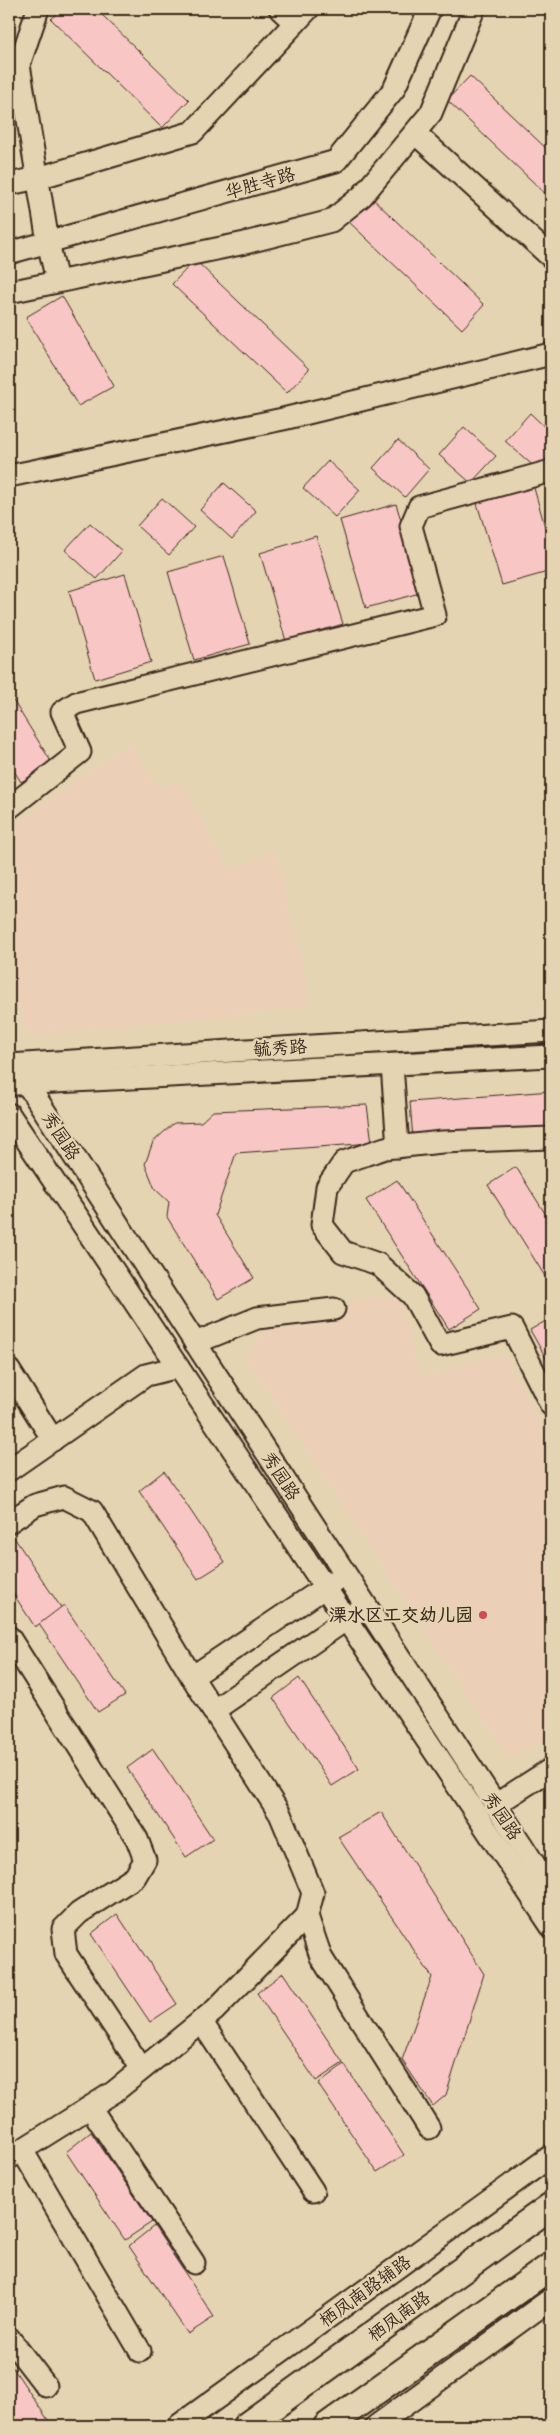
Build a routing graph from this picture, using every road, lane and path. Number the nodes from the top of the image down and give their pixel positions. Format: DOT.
graph roads {
  1 [pos="38,9"];
  2 [pos="430,9"];
  3 [pos="474,9"];
  4 [pos="294,13"];
  5 [pos="415,133"];
  6 [pos="38,178"];
  7 [pos="9,184"];
  8 [pos="48,242"];
  9 [pos="9,253"];
  10 [pos="551,257"];
  11 [pos="57,280"];
  12 [pos="9,292"];
  13 [pos="551,354"];
  14 [pos="551,471"];
  15 [pos="9,476"];
  16 [pos="9,808"];
  17 [pos="551,1031"];
  18 [pos="551,1056"];
  19 [pos="9,1065"];
  20 [pos="392,1065"];
  21 [pos="18,1084"];
  22 [pos="9,1114"];
  23 [pos="551,1138"];
  24 [pos="398,1147"];
  25 [pos="334,1309"];
  26 [pos="195,1343"];
  27 [pos="178,1368"];
  28 [pos="9,1370"];
  29 [pos="551,1406"];
  30 [pos="53,1440"];
  31 [pos="9,1470"];
  32 [pos="9,1522"];
  33 [pos="345,1575"];
  34 [pos="324,1586"];
  35 [pos="366,1607"];
  36 [pos="346,1620"];
  37 [pos="9,1637"];
  38 [pos="192,1677"];
  39 [pos="213,1711"];
  40 [pos="551,1769"];
  41 [pos="495,1805"];
  42 [pos="551,1890"];
  43 [pos="307,1916"];
  44 [pos="551,1926"];
  45 [pos="201,2022"];
  46 [pos="142,2069"];
  47 [pos="90,2107"];
  48 [pos="428,2128"];
  49 [pos="16,2154"];
  50 [pos="551,2156"];
  51 [pos="313,2191"];
  52 [pos="551,2206"];
  53 [pos="194,2263"];
  54 [pos="551,2266"];
  55 [pos="551,2299"];
  56 [pos="9,2338"];
  57 [pos="140,2351"];
  58 [pos="46,2386"];
  59 [pos="178,2426"];
  60 [pos="246,2426"];
  61 [pos="327,2426"];
  62 [pos="376,2426"];
  1 -- 6 [label="street"];
  2 -- 8 [label="street, 华胜寺路"];
  3 -- 5 [label="street"];
  4 -- 6 [label="street"];
  5 -- 10 [label="street"];
  5 -- 11 [label="street"];
  6 -- 7 [label="street"];
  6 -- 8 [label="street"];
  8 -- 9 [label="street, 华胜寺路"];
  8 -- 11 [label="street"];
  11 -- 12 [label="street"];
  13 -- 15 [label="street"];
  14 -- 16 [label="street"];
  17 -- 19 [label="street, 毓秀路"];
  18 -- 20 [label="street, 毓秀路"];
  19 -- 21 [label="street, 秀园路"];
  20 -- 21 [label="street, 毓秀路"];
  20 -- 24 [label="street"];
  21 -- 26 [label="street, 秀园路"];
  22 -- 27 [label="street, 秀园路"];
  23 -- 24 [label="street"];
  24 -- 29 [label="street"];
  25 -- 26 [label="street"];
  26 -- 33 [label="street, 秀园路"];
  27 -- 30 [label="street"];
  27 -- 34 [label="street, 秀园路"];
  28 -- 30 [label="street"];
  30 -- 31 [label="street"];
  32 -- 38 [label="street"];
  33 -- 34 [label="street"];
  33 -- 35 [label="street, 秀园路"];
  34 -- 36 [label="street, 秀园路"];
  34 -- 38 [label="street"];
  35 -- 36 [label="street"];
  35 -- 41 [label="street, 秀园路"];
  36 -- 39 [label="street"];
  36 -- 44 [label="street, 秀园路"];
  37 -- 46 [label="street"];
  38 -- 39 [label="street"];
  39 -- 43 [label="street"];
  40 -- 41 [label="street"];
  41 -- 42 [label="street, 秀园路"];
  43 -- 45 [label="street"];
  43 -- 48 [label="street"];
  45 -- 46 [label="street"];
  45 -- 51 [label="street"];
  46 -- 47 [label="street"];
  47 -- 49 [label="street"];
  47 -- 53 [label="street"];
  49 -- 57 [label="street"];
  50 -- 59 [label="street, 栖凤南路辅路"];
  52 -- 60 [label="main road, 栖凤南路"];
  54 -- 61 [label="main road"];
  55 -- 62 [label="street"];
  56 -- 58 [label="street"];
}
